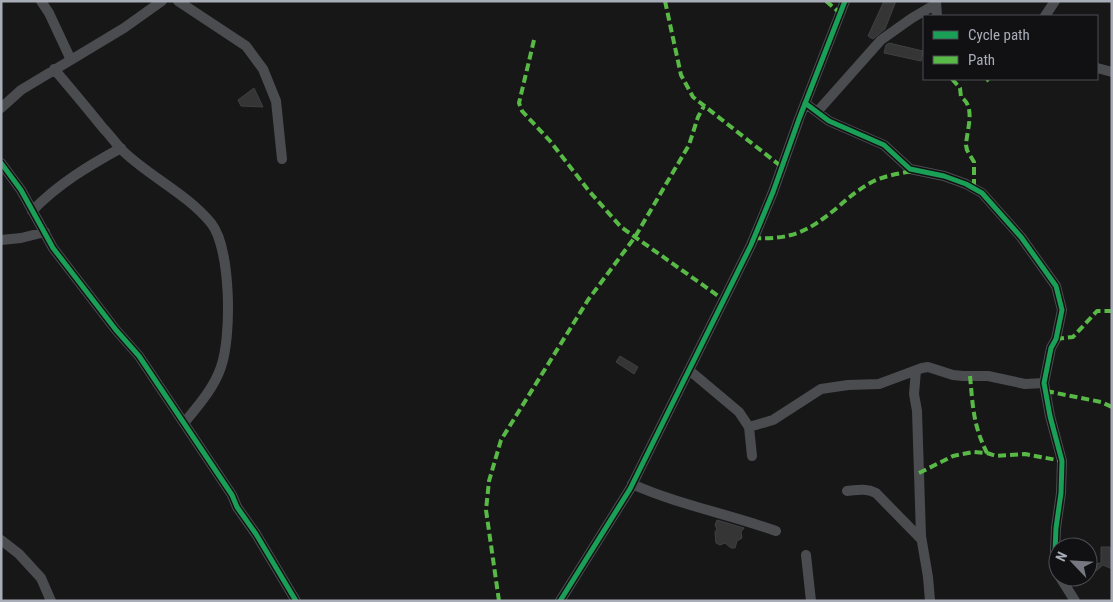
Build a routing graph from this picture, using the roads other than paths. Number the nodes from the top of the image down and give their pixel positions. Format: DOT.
graph roads {
  1 [pos="41,1"];
  2 [pos="162,1"];
  3 [pos="178,1"];
  4 [pos="845,1"];
  5 [pos="1055,1"];
  6 [pos="936,3"];
  7 [pos="1046,15"];
  8 [pos="71,60"];
  9 [pos="1098,68"];
  10 [pos="54,69"];
  11 [pos="1112,72"];
  12 [pos="805,103"];
  13 [pos="3,104"];
  14 [pos="817,112"];
  15 [pos="121,148"];
  16 [pos="282,160"];
  17 [pos="1,163"];
  18 [pos="32,211"];
  19 [pos="44,232"];
  20 [pos="1,240"];
  21 [pos="689,370"];
  22 [pos="916,370"];
  23 [pos="1044,383"];
  24 [pos="184,424"];
  25 [pos="750,427"];
  26 [pos="752,456"];
  27 [pos="632,484"];
  28 [pos="847,492"];
  29 [pos="776,531"];
  30 [pos="1056,537"];
  31 [pos="921,539"];
  32 [pos="1,540"];
  33 [pos="806,556"];
  34 [pos="1066,587"];
  35 [pos="51,601"];
  36 [pos="296,601"];
  37 [pos="560,601"];
  38 [pos="811,601"];
  39 [pos="930,601"];
  40 [pos="1075,601"];
  1 -- 8 [label="street"];
  2 -- 8 [label="street"];
  3 -- 16 [label="street"];
  4 -- 12 [label="street"];
  5 -- 7 [label="street"];
  6 -- 14 [label="street"];
  8 -- 10 [label="street"];
  9 -- 11 [label="street"];
  10 -- 13 [label="street"];
  10 -- 15 [label="street"];
  12 -- 14 [label="street"];
  12 -- 21 [label="street"];
  14 -- 23 [label="street"];
  15 -- 18 [label="street"];
  15 -- 24 [label="street"];
  17 -- 18 [label="street"];
  18 -- 19 [label="street"];
  19 -- 20 [label="street"];
  19 -- 24 [label="street"];
  21 -- 25 [label="street"];
  21 -- 27 [label="street"];
  22 -- 23 [label="street"];
  22 -- 25 [label="street"];
  22 -- 31 [label="street"];
  23 -- 30 [label="street"];
  24 -- 36 [label="street"];
  25 -- 26 [label="street"];
  27 -- 29 [label="street"];
  27 -- 37 [label="street"];
  28 -- 31 [label="street"];
  31 -- 39 [label="street"];
  32 -- 35 [label="street"];
  33 -- 38 [label="street"];
  34 -- 40 [label="street"];
}
